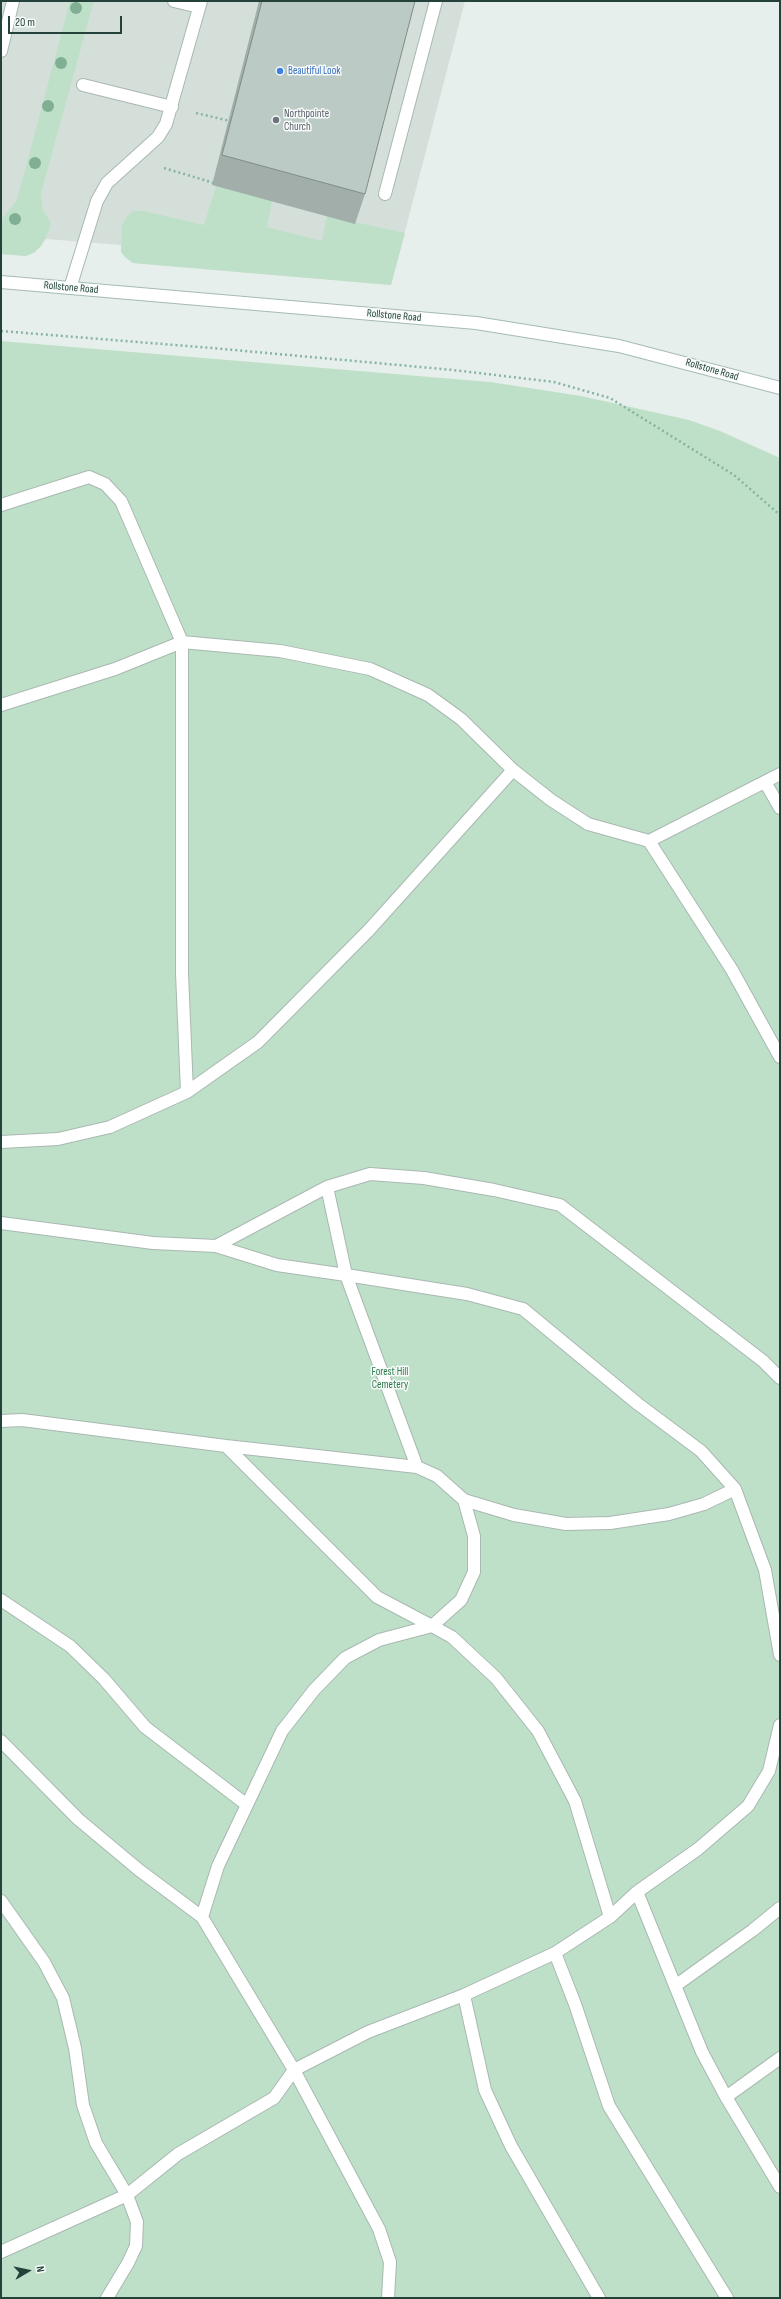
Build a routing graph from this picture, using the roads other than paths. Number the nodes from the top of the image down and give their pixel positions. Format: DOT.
graph roads {
  1 [pos="13,1"];
  2 [pos="174,1"];
  3 [pos="436,1"];
  4 [pos="200,4"];
  5 [pos="1,51"];
  6 [pos="83,85"];
  7 [pos="172,107"];
  8 [pos="385,194"];
  9 [pos="1,282"];
  10 [pos="70,288"];
  11 [pos="780,388"];
  12 [pos="1,505"];
  13 [pos="182,642"];
  14 [pos="1,705"];
  15 [pos="513,770"];
  16 [pos="780,774"];
  17 [pos="765,782"];
  18 [pos="780,808"];
  19 [pos="649,840"];
  20 [pos="780,1057"];
  21 [pos="187,1092"];
  22 [pos="1,1142"];
  23 [pos="327,1187"];
  24 [pos="1,1223"];
  25 [pos="216,1246"];
  26 [pos="346,1275"];
  27 [pos="780,1378"];
  28 [pos="1,1421"];
  29 [pos="226,1446"];
  30 [pos="417,1466"];
  31 [pos="736,1489"];
  32 [pos="464,1500"];
  33 [pos="1,1600"];
  34 [pos="432,1626"];
  35 [pos="780,1655"];
  36 [pos="780,1725"];
  37 [pos="1,1741"];
  38 [pos="247,1806"];
  39 [pos="637,1892"];
  40 [pos="1,1900"];
  41 [pos="780,1908"];
  42 [pos="610,1916"];
  43 [pos="202,1917"];
  44 [pos="555,1953"];
  45 [pos="675,1986"];
  46 [pos="464,1995"];
  47 [pos="780,2058"];
  48 [pos="294,2070"];
  49 [pos="726,2097"];
  50 [pos="780,2187"];
  51 [pos="127,2195"];
  52 [pos="1,2252"];
  53 [pos="107,2298"];
  54 [pos="388,2298"];
  55 [pos="599,2298"];
  56 [pos="727,2298"];
  1 -- 5 [label="main road"];
  2 -- 4 [label="main road"];
  3 -- 8 [label="main road"];
  4 -- 7 [label="main road"];
  6 -- 7 [label="main road"];
  7 -- 10 [label="main road"];
  9 -- 10 [label="main road, Rollstone Road"];
  10 -- 11 [label="main road, Rollstone Road"];
  12 -- 13 [label="main road"];
  13 -- 14 [label="main road"];
  13 -- 15 [label="main road"];
  13 -- 21 [label="main road"];
  15 -- 19 [label="main road"];
  15 -- 21 [label="main road"];
  16 -- 17 [label="main road"];
  17 -- 18 [label="main road"];
  17 -- 19 [label="main road"];
  19 -- 20 [label="main road"];
  21 -- 22 [label="main road"];
  23 -- 25 [label="main road"];
  23 -- 26 [label="main road"];
  23 -- 27 [label="main road"];
  24 -- 25 [label="main road"];
  25 -- 26 [label="main road"];
  26 -- 30 [label="main road"];
  26 -- 31 [label="main road"];
  28 -- 29 [label="main road"];
  29 -- 30 [label="main road"];
  29 -- 34 [label="main road"];
  30 -- 32 [label="main road"];
  31 -- 32 [label="main road"];
  31 -- 35 [label="main road"];
  32 -- 34 [label="main road"];
  33 -- 38 [label="main road"];
  34 -- 38 [label="main road"];
  34 -- 42 [label="main road"];
  36 -- 39 [label="main road"];
  37 -- 43 [label="main road"];
  38 -- 43 [label="main road"];
  39 -- 42 [label="main road"];
  39 -- 45 [label="main road"];
  40 -- 51 [label="main road"];
  41 -- 45 [label="main road"];
  42 -- 44 [label="main road"];
  43 -- 48 [label="main road"];
  44 -- 46 [label="main road"];
  44 -- 56 [label="main road"];
  45 -- 49 [label="main road"];
  46 -- 48 [label="main road"];
  46 -- 55 [label="main road"];
  47 -- 49 [label="main road"];
  48 -- 51 [label="main road"];
  48 -- 54 [label="main road"];
  49 -- 50 [label="main road"];
  51 -- 52 [label="main road"];
  51 -- 53 [label="main road"];
}
